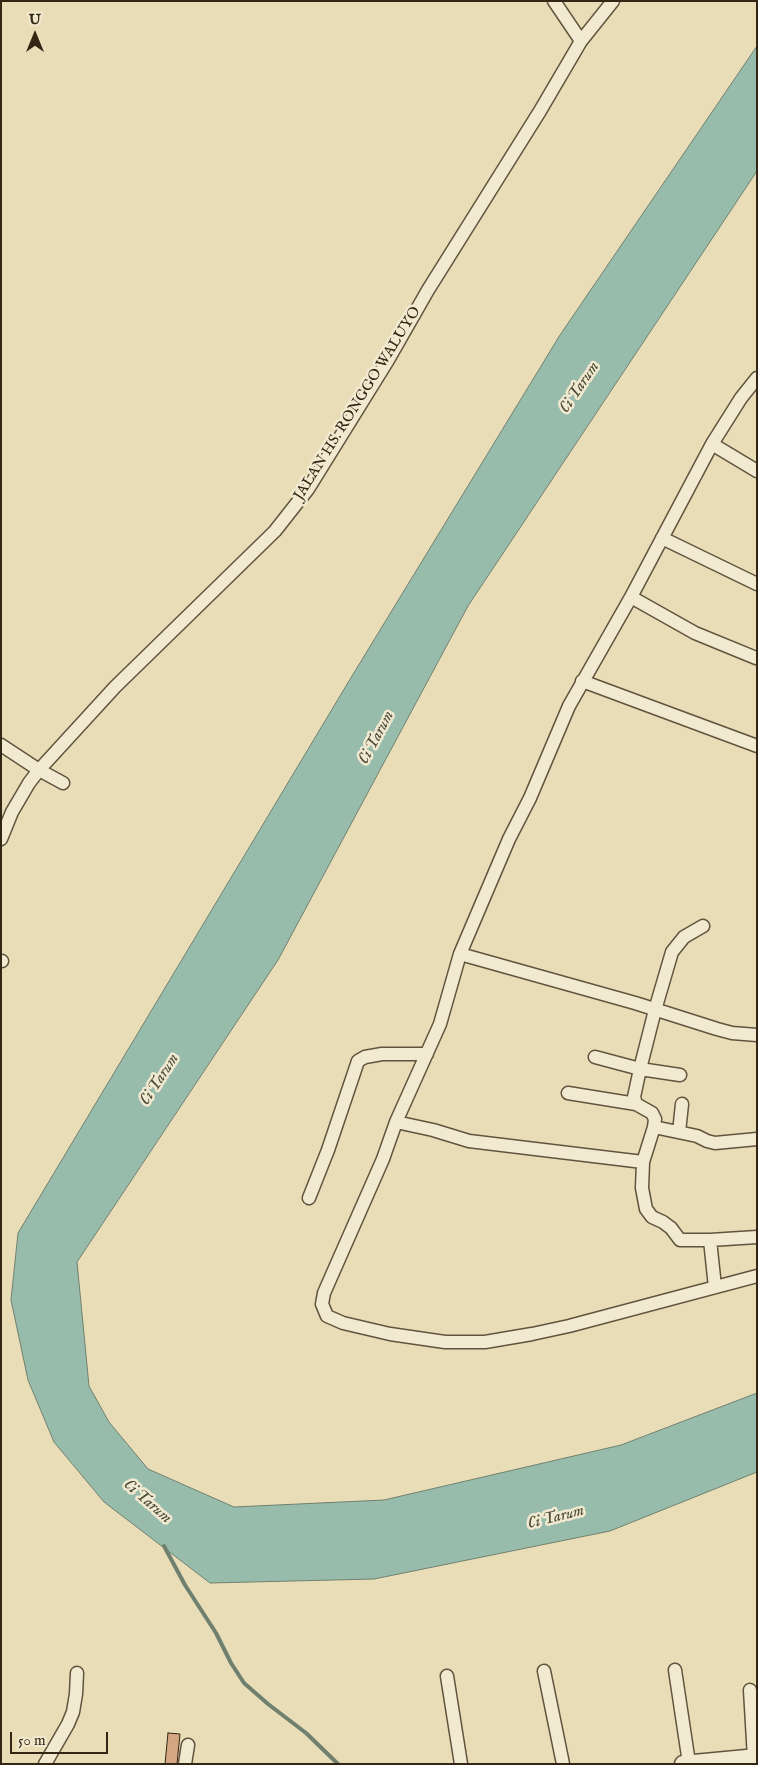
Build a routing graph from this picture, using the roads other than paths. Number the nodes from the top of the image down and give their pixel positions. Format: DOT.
graph roads {
  1 [pos="554,1"];
  2 [pos="614,1"];
  3 [pos="581,41"];
  4 [pos="757,378"];
  5 [pos="712,444"];
  6 [pos="757,471"];
  7 [pos="662,538"];
  8 [pos="757,584"];
  9 [pos="631,597"];
  10 [pos="756,658"];
  11 [pos="582,681"];
  12 [pos="1,745"];
  13 [pos="757,746"];
  14 [pos="39,770"];
  15 [pos="63,783"];
  16 [pos="1,839"];
  17 [pos="703,926"];
  18 [pos="460,954"];
  19 [pos="655,1010"];
  20 [pos="757,1035"];
  21 [pos="426,1054"];
  22 [pos="595,1057"];
  23 [pos="640,1069"];
  24 [pos="680,1075"];
  25 [pos="568,1093"];
  26 [pos="636,1104"];
  27 [pos="682,1104"];
  28 [pos="396,1122"];
  29 [pos="654,1127"];
  30 [pos="679,1132"];
  31 [pos="757,1139"];
  32 [pos="643,1162"];
  33 [pos="308,1198"];
  34 [pos="757,1237"];
  35 [pos="710,1240"];
  36 [pos="757,1276"];
  37 [pos="715,1287"];
  38 [pos="675,1670"];
  39 [pos="544,1671"];
  40 [pos="77,1673"];
  41 [pos="447,1676"];
  42 [pos="750,1690"];
  43 [pos="188,1744"];
  44 [pos="755,1757"];
  45 [pos="689,1763"];
  46 [pos="45,1764"];
  47 [pos="185,1764"];
  48 [pos="461,1764"];
  49 [pos="562,1764"];
  50 [pos="683,1764"];
  1 -- 3 [label="street"];
  2 -- 3 [label="street, JALAN HS. RONGGO WALUYO"];
  3 -- 14 [label="street, JALAN HS. RONGGO WALUYO"];
  4 -- 5 [label="street"];
  5 -- 6 [label="street"];
  5 -- 7 [label="street"];
  7 -- 8 [label="street"];
  7 -- 9 [label="street"];
  9 -- 10 [label="street"];
  9 -- 11 [label="street"];
  11 -- 13 [label="street"];
  11 -- 18 [label="street"];
  12 -- 14 [label="street"];
  14 -- 15 [label="street"];
  14 -- 16 [label="street, JALAN HS. RONGGO WALUYO"];
  17 -- 19 [label="street"];
  18 -- 19 [label="street"];
  18 -- 21 [label="street"];
  19 -- 20 [label="street"];
  19 -- 23 [label="street"];
  21 -- 28 [label="street"];
  21 -- 33 [label="street"];
  22 -- 23 [label="street"];
  23 -- 24 [label="street"];
  23 -- 26 [label="street"];
  25 -- 26 [label="street"];
  26 -- 29 [label="street"];
  27 -- 30 [label="street"];
  28 -- 32 [label="street"];
  28 -- 37 [label="street"];
  29 -- 30 [label="street"];
  29 -- 32 [label="street"];
  30 -- 31 [label="street"];
  32 -- 35 [label="street"];
  34 -- 35 [label="street"];
  35 -- 37 [label="street"];
  36 -- 37 [label="street"];
  38 -- 45 [label="street"];
  39 -- 49 [label="street"];
  40 -- 46 [label="street"];
  41 -- 48 [label="street"];
  42 -- 44 [label="street"];
  43 -- 47 [label="street"];
  44 -- 45 [label="street"];
  45 -- 50 [label="street"];
}
